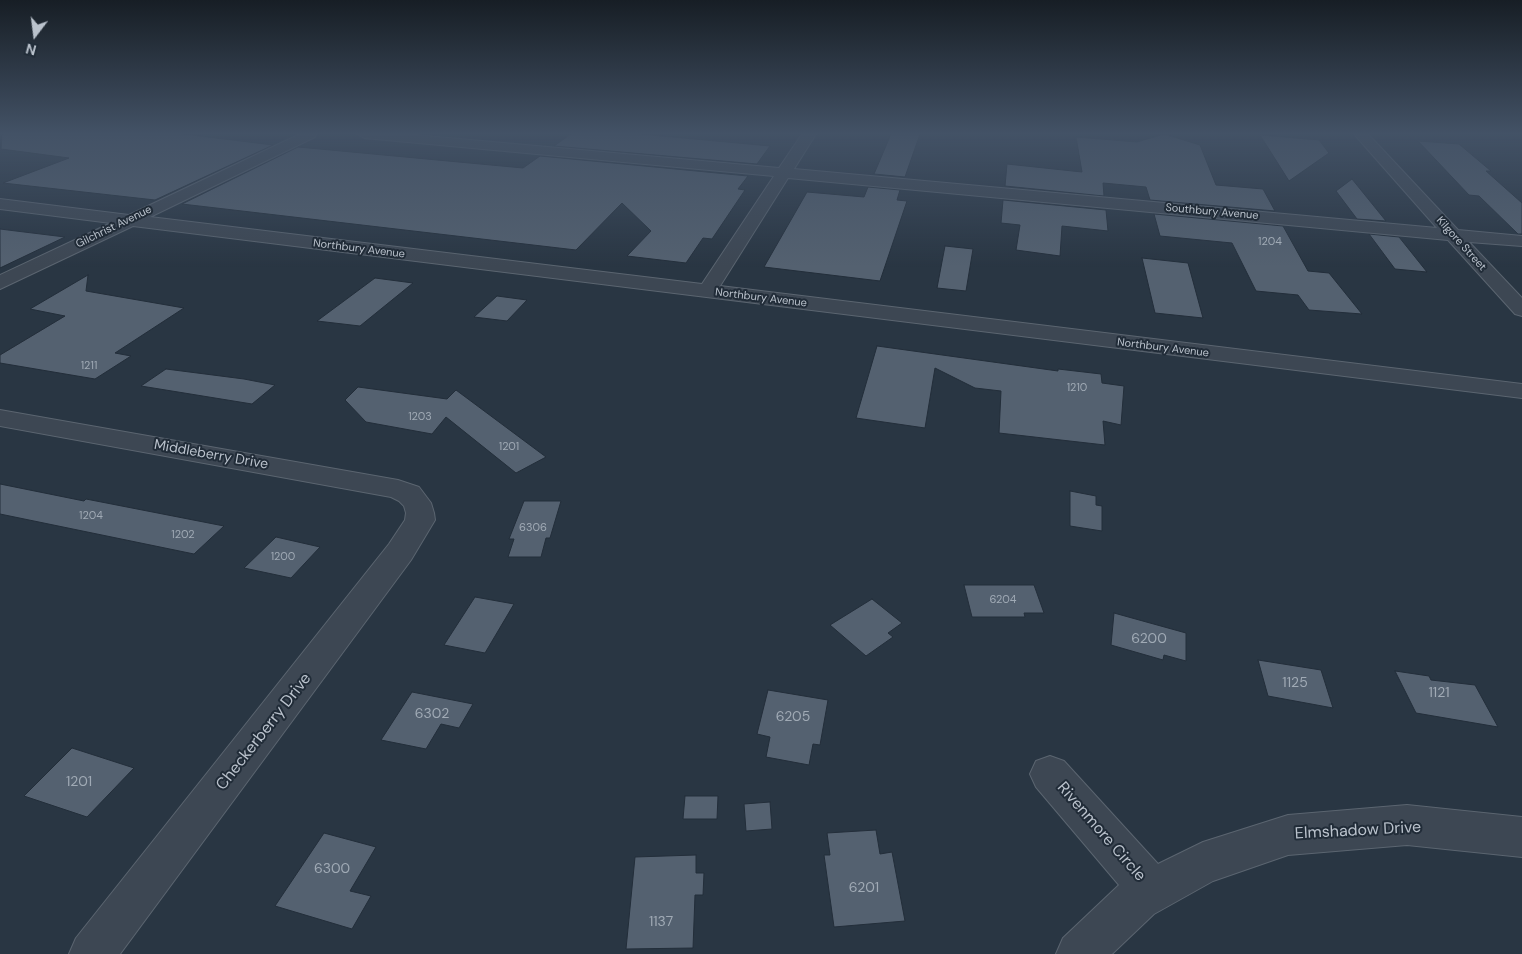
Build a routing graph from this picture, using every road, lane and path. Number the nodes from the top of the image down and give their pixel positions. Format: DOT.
graph roads {
  1 [pos="216,179"];
  2 [pos="780,179"];
  3 [pos="844,179"];
  4 [pos="1402,179"];
  5 [pos="0,204"];
  6 [pos="129,220"];
  7 [pos="1452,234"];
  8 [pos="1522,240"];
  9 [pos="0,283"];
  10 [pos="707,291"];
  11 [pos="1522,310"];
  12 [pos="1522,391"];
  13 [pos="0,418"];
  14 [pos="417,503"];
  15 [pos="1050,774"];
  16 [pos="1522,837"];
  17 [pos="1152,890"];
  18 [pos="92,954"];
  19 [pos="1079,954"];
  1 -- 6 [label="street, Gilchrist Avenue"];
  2 -- 10 [label="street"];
  3 -- 7 [label="street, Southbury Avenue"];
  4 -- 7 [label="street, Kilgore Street"];
  5 -- 6 [label="street, Northbury Avenue"];
  6 -- 9 [label="street, Gilchrist Avenue"];
  6 -- 10 [label="street, Northbury Avenue"];
  7 -- 8 [label="street, Southbury Avenue"];
  7 -- 11 [label="street, Kilgore Street"];
  10 -- 12 [label="street, Northbury Avenue"];
  13 -- 14 [label="street, Middleberry Drive"];
  14 -- 18 [label="street, Checkerberry Drive"];
  15 -- 17 [label="street, Rivenmore Circle"];
  16 -- 17 [label="street, Elmshadow Drive"];
  17 -- 19 [label="street, Elmshadow Drive"];
}
